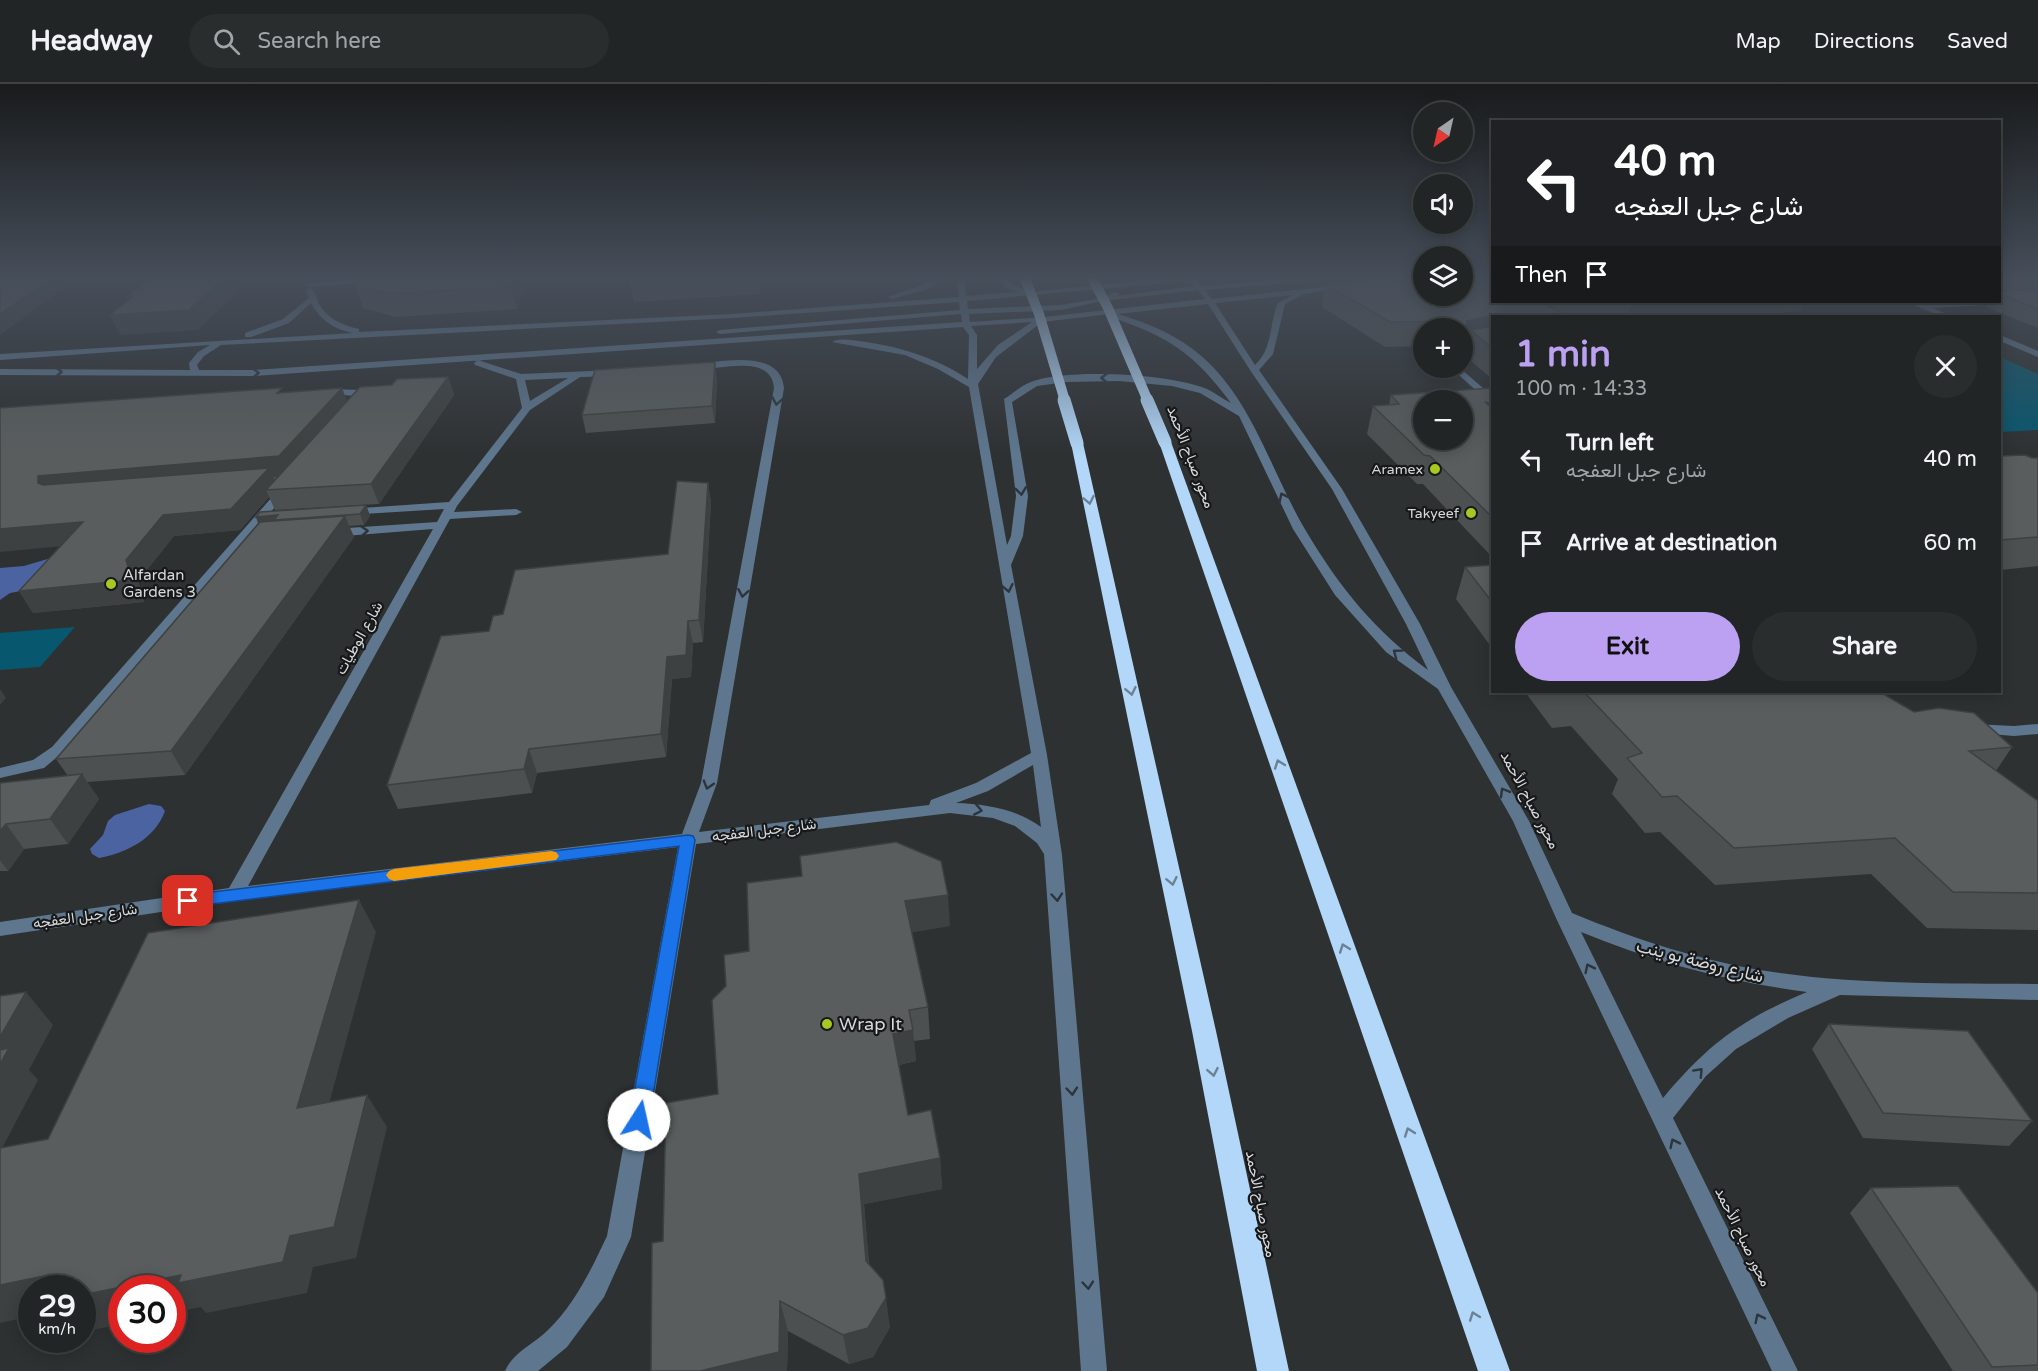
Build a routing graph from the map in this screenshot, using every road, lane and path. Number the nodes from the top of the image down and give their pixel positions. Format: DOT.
graph roads {
  1 [pos="242,336"];
  2 [pos="352,336"];
  3 [pos="679,336"];
  4 [pos="817,336"];
  5 [pos="973,336"];
  6 [pos="1016,336"];
  7 [pos="1045,336"];
  8 [pos="1120,336"];
  9 [pos="1170,336"];
  10 [pos="1232,336"];
  11 [pos="1275,336"];
  12 [pos="2001,338"];
  13 [pos="778,339"];
  14 [pos="222,342"];
  15 [pos="1491,345"];
  16 [pos="1473,349"];
  17 [pos="2038,354"];
  18 [pos="0,357"];
  19 [pos="463,359"];
  20 [pos="684,368"];
  21 [pos="1254,370"];
  22 [pos="0,372"];
  23 [pos="627,372"];
  24 [pos="196,373"];
  25 [pos="581,375"];
  26 [pos="520,378"];
  27 [pos="1467,378"];
  28 [pos="973,386"];
  29 [pos="314,393"];
  30 [pos="1491,399"];
  31 [pos="357,407"];
  32 [pos="527,408"];
  33 [pos="1243,414"];
  34 [pos="280,482"];
  35 [pos="330,513"];
  36 [pos="516,513"];
  37 [pos="447,515"];
  38 [pos="324,533"];
  39 [pos="1004,567"];
  40 [pos="1444,687"];
  41 [pos="1956,726"];
  42 [pos="2038,729"];
  43 [pos="1039,755"];
  44 [pos="0,773"];
  45 [pos="920,811"];
  46 [pos="688,840"];
  47 [pos="1053,855"];
  48 [pos="235,894"];
  49 [pos="1565,918"];
  50 [pos="0,928"];
  51 [pos="1839,987"];
  52 [pos="2038,992"];
  53 [pos="1661,1116"];
  54 [pos="518,1371"];
  55 [pos="1094,1371"];
  56 [pos="1273,1371"];
  57 [pos="1494,1371"];
  58 [pos="1785,1371"];
  1 -- 14 [label="street"];
  2 -- 14 [label="street"];
  3 -- 19 [label="street"];
  4 -- 13 [label="street"];
  5 -- 28 [label="street"];
  6 -- 28 [label="street"];
  7 -- 56 [label="highway, محور صباح الأحمد, one-way, bridge"];
  57 -- 8 [label="highway, محور صباح الأحمد, one-way, bridge"];
  9 -- 33 [label="street"];
  10 -- 21 [label="street, محور صباح الأحمد"];
  11 -- 21 [label="street"];
  12 -- 17 [label="street"];
  13 -- 19 [label="street"];
  13 -- 28 [label="street"];
  14 -- 18 [label="street"];
  14 -- 24 [label="street"];
  15 -- 16 [label="street"];
  24 -- 19 [label="street, one-way"];
  19 -- 26 [label="street"];
  20 -- 46 [label="street, one-way"];
  21 -- 40 [label="street, محور صباح الأحمد"];
  22 -- 24 [label="street, one-way"];
  23 -- 25 [label="street"];
  25 -- 26 [label="street"];
  25 -- 32 [label="street, شارع الوطيات"];
  26 -- 32 [label="street"];
  27 -- 30 [label="street"];
  28 -- 39 [label="street"];
  29 -- 31 [label="street"];
  32 -- 37 [label="street, شارع الوطيات"];
  33 -- 39 [label="street, one-way"];
  40 -- 33 [label="street, one-way"];
  34 -- 44 [label="street"];
  35 -- 37 [label="street"];
  36 -- 37 [label="street"];
  38 -- 37 [label="street, one-way"];
  37 -- 48 [label="street, شارع الوطيات"];
  39 -- 43 [label="street, one-way"];
  49 -- 40 [label="street, محور صباح الأحمد, one-way"];
  41 -- 42 [label="street"];
  43 -- 45 [label="street, شارع جبل العفجه"];
  43 -- 47 [label="street"];
  45 -- 46 [label="street, شارع جبل العفجه"];
  45 -- 47 [label="street, شارع جبل العفجه, one-way"];
  46 -- 48 [label="street, شارع جبل العفجه"];
  46 -- 54 [label="street"];
  47 -- 55 [label="street, one-way"];
  48 -- 50 [label="street, شارع جبل العفجه"];
  49 -- 51 [label="street, شارع روضة بو ينب"];
  53 -- 49 [label="street, محور صباح الأحمد, one-way"];
  51 -- 52 [label="street, شارع روضة بو ينب"];
  53 -- 51 [label="street, شارع روضة بو ينب, one-way"];
  58 -- 53 [label="street, محور صباح الأحمد, one-way"];
}
